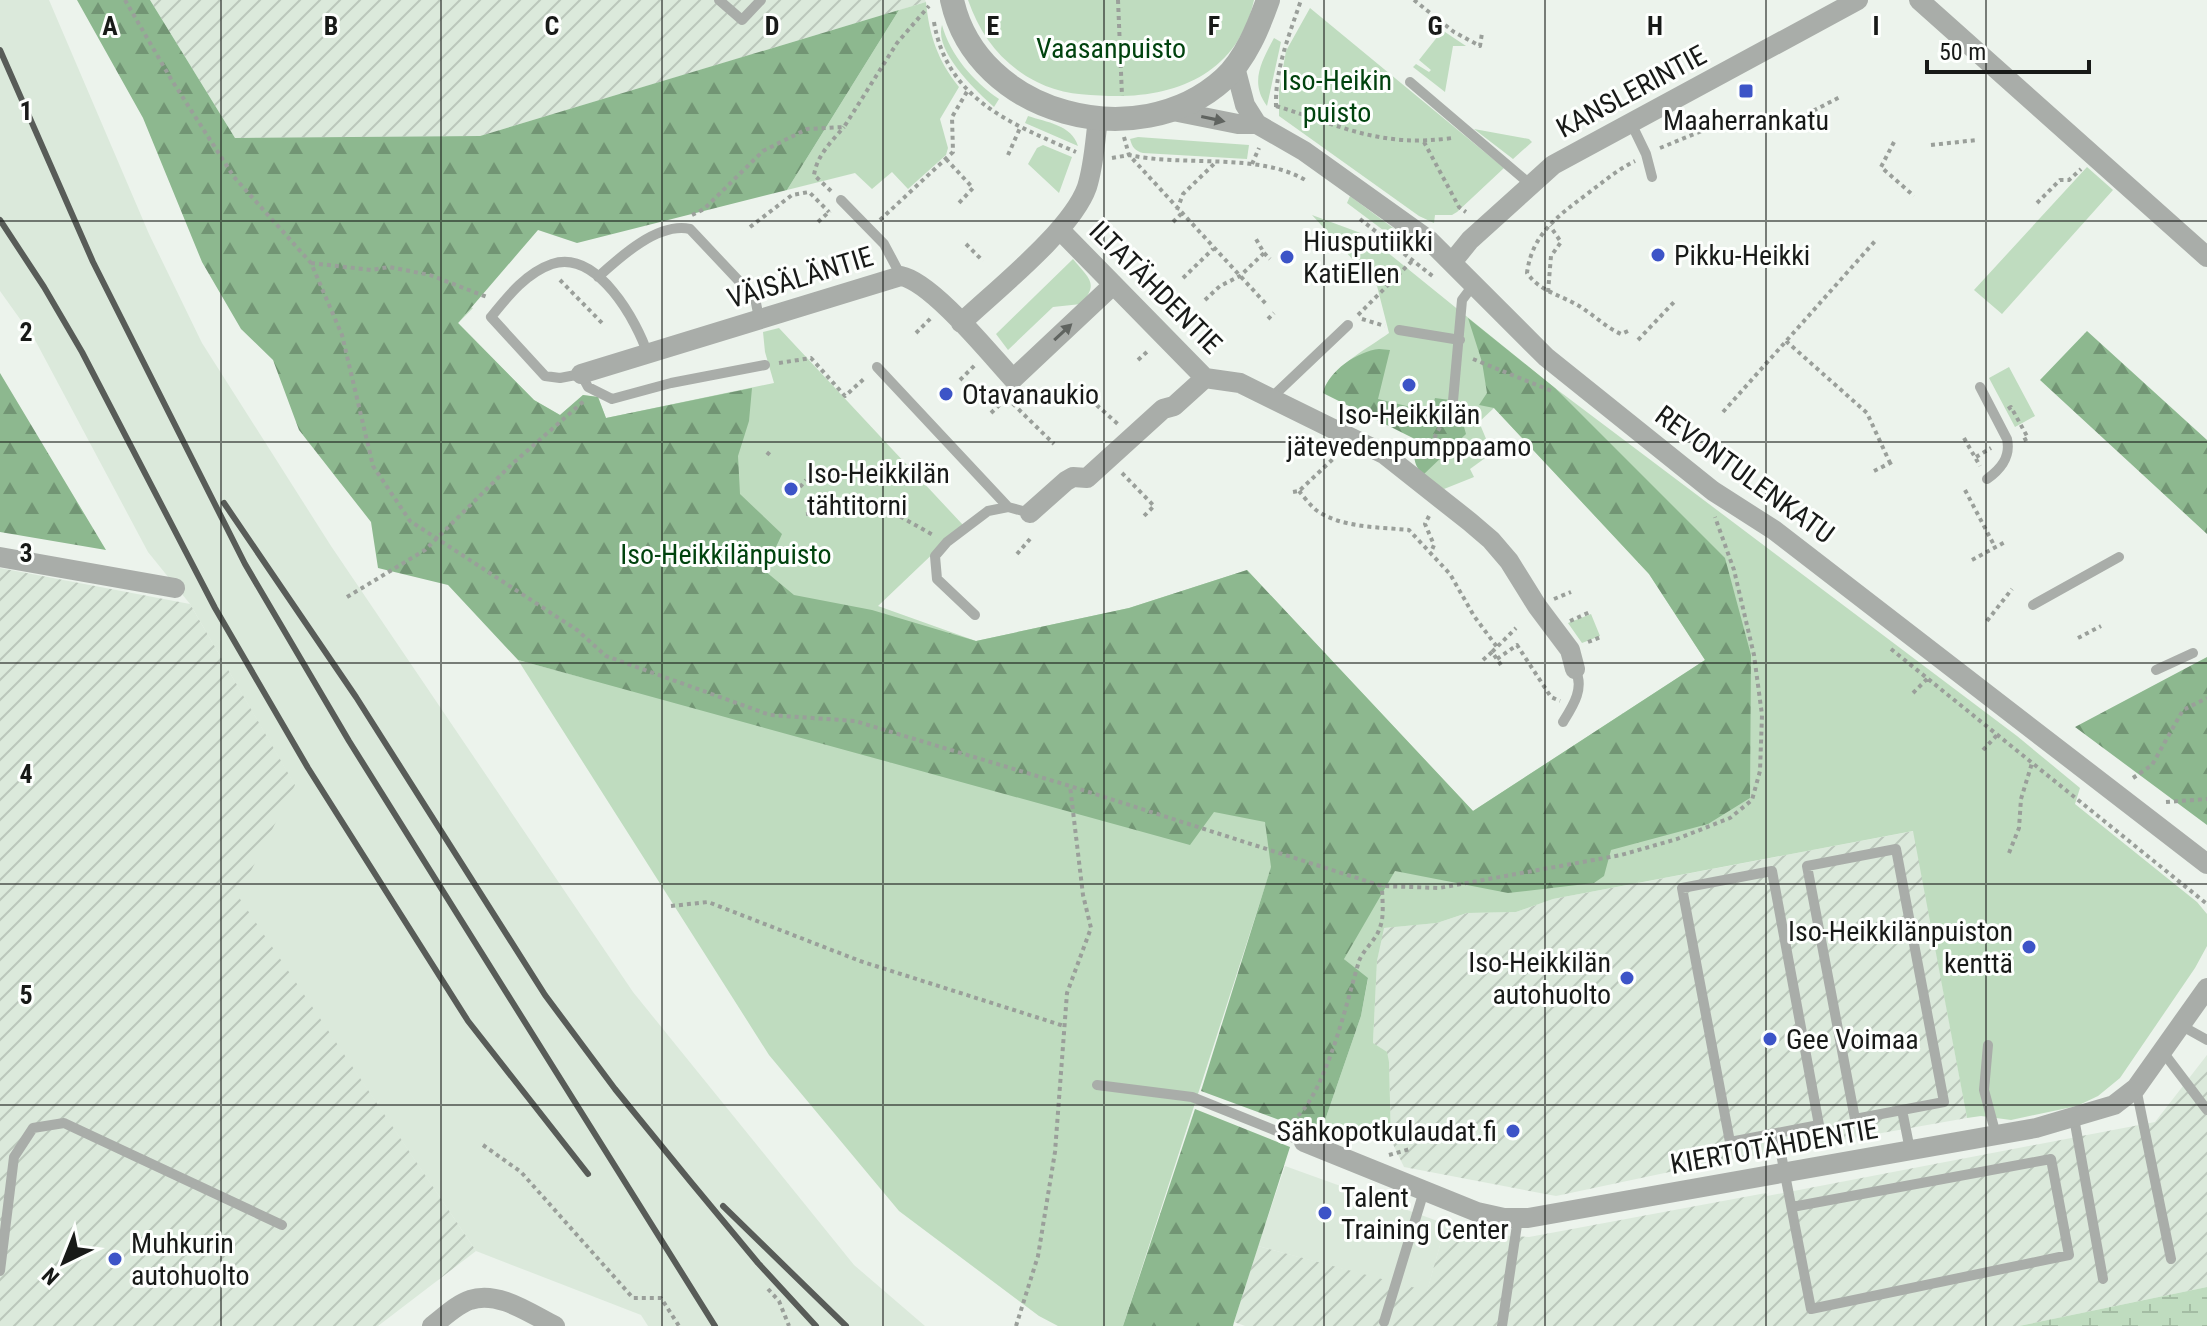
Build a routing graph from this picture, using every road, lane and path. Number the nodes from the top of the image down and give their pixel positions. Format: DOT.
graph roads {
  1 [pos="125,0"];
  2 [pos="719,0"];
  3 [pos="761,0"];
  4 [pos="1118,0"];
  5 [pos="1268,0"];
  6 [pos="1301,0"];
  7 [pos="1414,0"];
  8 [pos="1858,0"];
  9 [pos="1919,0"];
  10 [pos="942,2"];
  11 [pos="1482,33"];
  12 [pos="1235,67"];
  13 [pos="1410,82"];
  14 [pos="968,90"];
  15 [pos="1122,96"];
  16 [pos="1276,106"];
  17 [pos="1168,110"];
  18 [pos="1098,119"];
  19 [pos="1631,123"];
  20 [pos="844,127"];
  21 [pos="1262,127"];
  22 [pos="1020,128"];
  23 [pos="1470,133"];
  24 [pos="1977,140"];
  25 [pos="1424,142"];
  26 [pos="1894,142"];
  27 [pos="1931,145"];
  28 [pos="1008,155"];
  29 [pos="1129,155"];
  30 [pos="2095,157"];
  31 [pos="1111,158"];
  32 [pos="946,159"];
  33 [pos="1215,163"];
  34 [pos="1252,164"];
  35 [pos="1652,177"];
  36 [pos="1311,184"];
  37 [pos="1531,185"];
  38 [pos="1914,196"];
  39 [pos="841,200"];
  40 [pos="959,203"];
  41 [pos="2037,203"];
  42 [pos="1179,212"];
  43 [pos="1466,212"];
  44 [pos="1352,213"];
  45 [pos="818,222"];
  46 [pos="1173,222"];
  47 [pos="1550,226"];
  48 [pos="678,227"];
  49 [pos="750,227"];
  50 [pos="869,230"];
  51 [pos="1060,230"];
  52 [pos="1256,239"];
  53 [pos="1876,240"];
  54 [pos="966,244"];
  55 [pos="1214,248"];
  56 [pos="1264,253"];
  57 [pos="2207,257"];
  58 [pos="1136,258"];
  59 [pos="1270,259"];
  60 [pos="983,261"];
  61 [pos="1413,261"];
  62 [pos="1453,261"];
  63 [pos="311,263"];
  64 [pos="1129,264"];
  65 [pos="547,266"];
  66 [pos="901,276"];
  67 [pos="1240,276"];
  68 [pos="598,277"];
  69 [pos="1183,278"];
  70 [pos="1113,285"];
  71 [pos="1468,292"];
  72 [pos="1548,292"];
  73 [pos="577,297"];
  74 [pos="1205,300"];
  75 [pos="1675,301"];
  76 [pos="572,302"];
  77 [pos="1266,304"];
  78 [pos="501,305"];
  79 [pos="1274,313"];
  80 [pos="759,318"];
  81 [pos="931,318"];
  82 [pos="1268,319"];
  83 [pos="1352,321"];
  84 [pos="961,323"];
  85 [pos="603,324"];
  86 [pos="1399,330"];
  87 [pos="1614,331"];
  88 [pos="1628,331"];
  89 [pos="916,333"];
  90 [pos="1460,340"];
  91 [pos="1638,340"];
  92 [pos="1786,341"];
  93 [pos="648,355"];
  94 [pos="1458,355"];
  95 [pos="1159,357"];
  96 [pos="1138,360"];
  97 [pos="765,365"];
  98 [pos="974,366"];
  99 [pos="877,367"];
  100 [pos="581,374"];
  101 [pos="1205,378"];
  102 [pos="960,380"];
  103 [pos="1542,387"];
  104 [pos="1980,387"];
  105 [pos="595,392"];
  106 [pos="1099,394"];
  107 [pos="1007,398"];
  108 [pos="1270,399"];
  109 [pos="1453,401"];
  110 [pos="1013,404"];
  111 [pos="1723,412"];
  112 [pos="991,413"];
  113 [pos="1133,437"];
  114 [pos="1964,438"];
  115 [pos="1054,444"];
  116 [pos="772,449"];
  117 [pos="767,455"];
  118 [pos="1333,459"];
  119 [pos="1874,471"];
  120 [pos="1120,472"];
  121 [pos="1411,477"];
  122 [pos="1987,479"];
  123 [pos="806,480"];
  124 [pos="800,487"];
  125 [pos="1965,490"];
  126 [pos="1008,507"];
  127 [pos="1030,513"];
  128 [pos="806,514"];
  129 [pos="1430,514"];
  130 [pos="1143,517"];
  131 [pos="1724,518"];
  132 [pos="438,538"];
  133 [pos="1030,539"];
  134 [pos="947,542"];
  135 [pos="2005,542"];
  136 [pos="1995,547"];
  137 [pos="1017,554"];
  138 [pos="1431,556"];
  139 [pos="0,557"];
  140 [pos="2119,557"];
  141 [pos="1972,560"];
  142 [pos="175,588"];
  143 [pos="2012,589"];
  144 [pos="347,597"];
  145 [pos="2033,605"];
  146 [pos="975,615"];
  147 [pos="1987,621"];
  148 [pos="2101,626"];
  149 [pos="1516,628"];
  150 [pos="2078,638"];
  151 [pos="1883,642"];
  152 [pos="1495,649"];
  153 [pos="2193,653"];
  154 [pos="1497,659"];
  155 [pos="1483,660"];
  156 [pos="1501,665"];
  157 [pos="1575,669"];
  158 [pos="2156,670"];
  159 [pos="2207,698"];
  160 [pos="1574,702"];
  161 [pos="2013,715"];
  162 [pos="1563,722"];
  163 [pos="1997,735"];
  164 [pos="1983,750"];
  165 [pos="2032,763"];
  166 [pos="2133,778"];
  167 [pos="1070,786"];
  168 [pos="2207,799"];
  169 [pos="2166,802"];
  170 [pos="2009,853"];
  171 [pos="2207,864"];
  172 [pos="1382,886"];
  173 [pos="2207,904"];
  174 [pos="671,906"];
  175 [pos="2207,988"];
  176 [pos="1064,1026"];
  177 [pos="2182,1026"];
  178 [pos="2207,1040"];
  179 [pos="1988,1045"];
  180 [pos="2163,1052"];
  181 [pos="1097,1085"];
  182 [pos="2136,1088"];
  183 [pos="1902,1110"];
  184 [pos="2207,1110"];
  185 [pos="2074,1118"];
  186 [pos="1277,1132"];
  187 [pos="1777,1133"];
  188 [pos="1996,1135"];
  189 [pos="1304,1142"];
  190 [pos="483,1145"];
  191 [pos="1910,1150"];
  192 [pos="1785,1173"];
  193 [pos="1424,1191"];
  194 [pos="1792,1207"];
  195 [pos="1518,1218"];
  196 [pos="282,1225"];
  197 [pos="2171,1259"];
  198 [pos="0,1271"];
  199 [pos="2103,1279"];
  200 [pos="768,1289"];
  201 [pos="1384,1322"];
  202 [pos="436,1323"];
  203 [pos="555,1326"];
  204 [pos="679,1326"];
  205 [pos="789,1326"];
  206 [pos="1016,1326"];
  207 [pos="1502,1326"];
  1 -- 63 [label="path"];
  2 -- 3 [label="lane"];
  4 -- 15 [label="path"];
  5 -- 12 [label="street"];
  6 -- 16 [label="path"];
  7 -- 11 [label="path"];
  8 -- 19 [label="street, KANSLERINTIE"];
  9 -- 30 [label="street"];
  10 -- 18 [label="street"];
  10 -- 20 [label="path"];
  12 -- 17 [label="street"];
  12 -- 21 [label="street"];
  13 -- 23 [label="lane"];
  14 -- 32 [label="path"];
  16 -- 21 [label="path"];
  16 -- 25 [label="path"];
  17 -- 18 [label="street"];
  17 -- 21 [label="street, REVONTULENKATU, one-way"];
  18 -- 51 [label="street"];
  19 -- 35 [label="lane"];
  19 -- 37 [label="street, KANSLERINTIE"];
  20 -- 39 [label="path"];
  20 -- 48 [label="path"];
  21 -- 34 [label="path"];
  21 -- 62 [label="street, REVONTULENKATU"];
  22 -- 28 [label="path"];
  23 -- 25 [label="path"];
  23 -- 37 [label="lane"];
  24 -- 27 [label="path"];
  25 -- 43 [label="path"];
  26 -- 38 [label="path"];
  29 -- 31 [label="path"];
  29 -- 33 [label="path"];
  29 -- 42 [label="path"];
  30 -- 41 [label="path"];
  30 -- 57 [label="street"];
  32 -- 40 [label="path"];
  32 -- 50 [label="path"];
  33 -- 34 [label="path"];
  33 -- 42 [label="path"];
  34 -- 36 [label="path"];
  37 -- 62 [label="street, KANSLERINTIE"];
  39 -- 50 [label="lane"];
  42 -- 46 [label="path"];
  42 -- 55 [label="path"];
  44 -- 61 [label="path"];
  45 -- 49 [label="path"];
  47 -- 72 [label="path"];
  48 -- 68 [label="lane"];
  48 -- 80 [label="lane"];
  50 -- 66 [label="lane"];
  51 -- 70 [label="street, ILTATÄHDENTIE"];
  51 -- 84 [label="street"];
  52 -- 56 [label="path"];
  53 -- 92 [label="path"];
  54 -- 60 [label="path"];
  55 -- 67 [label="path"];
  55 -- 69 [label="path"];
  56 -- 59 [label="path"];
  56 -- 67 [label="path"];
  58 -- 64 [label="path"];
  61 -- 71 [label="path"];
  61 -- 83 [label="path"];
  62 -- 71 [label="street, REVONTULENKATU"];
  63 -- 78 [label="path"];
  63 -- 132 [label="path"];
  65 -- 68 [label="lane"];
  65 -- 73 [label="path"];
  65 -- 78 [label="lane"];
  66 -- 80 [label="street, VÄISÄLÄNTIE"];
  66 -- 84 [label="street, VÄISÄLÄNTIE"];
  67 -- 74 [label="path"];
  67 -- 77 [label="path"];
  68 -- 93 [label="lane"];
  84 -- 70 [label="street, one-way"];
  70 -- 101 [label="street, ILTATÄHDENTIE"];
  71 -- 90 [label="lane"];
  71 -- 161 [label="street, REVONTULENKATU"];
  73 -- 76 [label="path"];
  73 -- 85 [label="path"];
  75 -- 91 [label="path"];
  78 -- 100 [label="lane"];
  79 -- 82 [label="path"];
  80 -- 93 [label="street, VÄISÄLÄNTIE"];
  81 -- 89 [label="path"];
  83 -- 86 [label="path"];
  83 -- 108 [label="lane"];
  86 -- 90 [label="lane"];
  87 -- 88 [label="path"];
  90 -- 94 [label="lane"];
  92 -- 111 [label="path"];
  92 -- 119 [label="path"];
  93 -- 100 [label="street, VÄISÄLÄNTIE"];
  94 -- 103 [label="path"];
  94 -- 109 [label="lane"];
  95 -- 96 [label="path"];
  97 -- 99 [label="path"];
  97 -- 105 [label="lane"];
  98 -- 102 [label="path"];
  99 -- 126 [label="lane"];
  100 -- 105 [label="lane"];
  101 -- 108 [label="street, ILTATÄHDENTIE"];
  101 -- 113 [label="street"];
  104 -- 122 [label="lane"];
  105 -- 132 [label="path"];
  106 -- 113 [label="path"];
  107 -- 112 [label="path"];
  108 -- 121 [label="street, ILTATÄHDENTIE"];
  109 -- 121 [label="path"];
  110 -- 115 [label="path"];
  113 -- 127 [label="street"];
  114 -- 122 [label="path"];
  116 -- 117 [label="path"];
  118 -- 138 [label="path"];
  120 -- 130 [label="path"];
  121 -- 157 [label="street, ILTATÄHDENTIE"];
  123 -- 124 [label="path"];
  125 -- 136 [label="path"];
  126 -- 127 [label="lane"];
  126 -- 134 [label="lane"];
  128 -- 134 [label="path"];
  129 -- 138 [label="path"];
  131 -- 172 [label="path"];
  132 -- 144 [label="path"];
  132 -- 167 [label="path"];
  133 -- 137 [label="path"];
  134 -- 146 [label="lane"];
  135 -- 136 [label="path"];
  136 -- 141 [label="path"];
  138 -- 152 [label="path"];
  139 -- 142 [label="street"];
  140 -- 145 [label="lane"];
  143 -- 147 [label="path"];
  148 -- 150 [label="path"];
  149 -- 152 [label="path"];
  151 -- 163 [label="path"];
  152 -- 154 [label="path"];
  152 -- 155 [label="path"];
  153 -- 158 [label="lane"];
  154 -- 156 [label="path"];
  154 -- 160 [label="path"];
  157 -- 160 [label="lane"];
  159 -- 166 [label="path"];
  160 -- 162 [label="lane"];
  161 -- 163 [label="path"];
  161 -- 171 [label="street, REVONTULENKATU"];
  163 -- 164 [label="path"];
  163 -- 165 [label="path"];
  165 -- 170 [label="path"];
  165 -- 173 [label="path"];
  167 -- 172 [label="path"];
  167 -- 176 [label="path"];
  168 -- 169 [label="path"];
  172 -- 186 [label="path"];
  174 -- 176 [label="path"];
  175 -- 177 [label="street, KIERTOTÄHDENTIE"];
  176 -- 206 [label="path"];
  177 -- 178 [label="lane"];
  177 -- 180 [label="street, KIERTOTÄHDENTIE"];
  179 -- 188 [label="lane"];
  180 -- 182 [label="street, KIERTOTÄHDENTIE"];
  180 -- 184 [label="lane"];
  181 -- 186 [label="lane"];
  182 -- 185 [label="street, KIERTOTÄHDENTIE"];
  182 -- 197 [label="lane"];
  183 -- 183 [label="lane"];
  183 -- 191 [label="lane"];
  185 -- 188 [label="street, KIERTOTÄHDENTIE"];
  185 -- 199 [label="lane"];
  186 -- 189 [label="lane"];
  187 -- 187 [label="lane"];
  187 -- 192 [label="lane"];
  188 -- 191 [label="street, KIERTOTÄHDENTIE"];
  189 -- 193 [label="street, KIERTOTÄHDENTIE"];
  190 -- 204 [label="path"];
  191 -- 192 [label="street, KIERTOTÄHDENTIE"];
  192 -- 194 [label="lane"];
  192 -- 195 [label="street, KIERTOTÄHDENTIE"];
  193 -- 195 [label="street, KIERTOTÄHDENTIE"];
  193 -- 201 [label="lane"];
  194 -- 194 [label="lane"];
  195 -- 207 [label="lane"];
  196 -- 198 [label="lane"];
  200 -- 205 [label="path"];
  202 -- 203 [label="street"];
}
